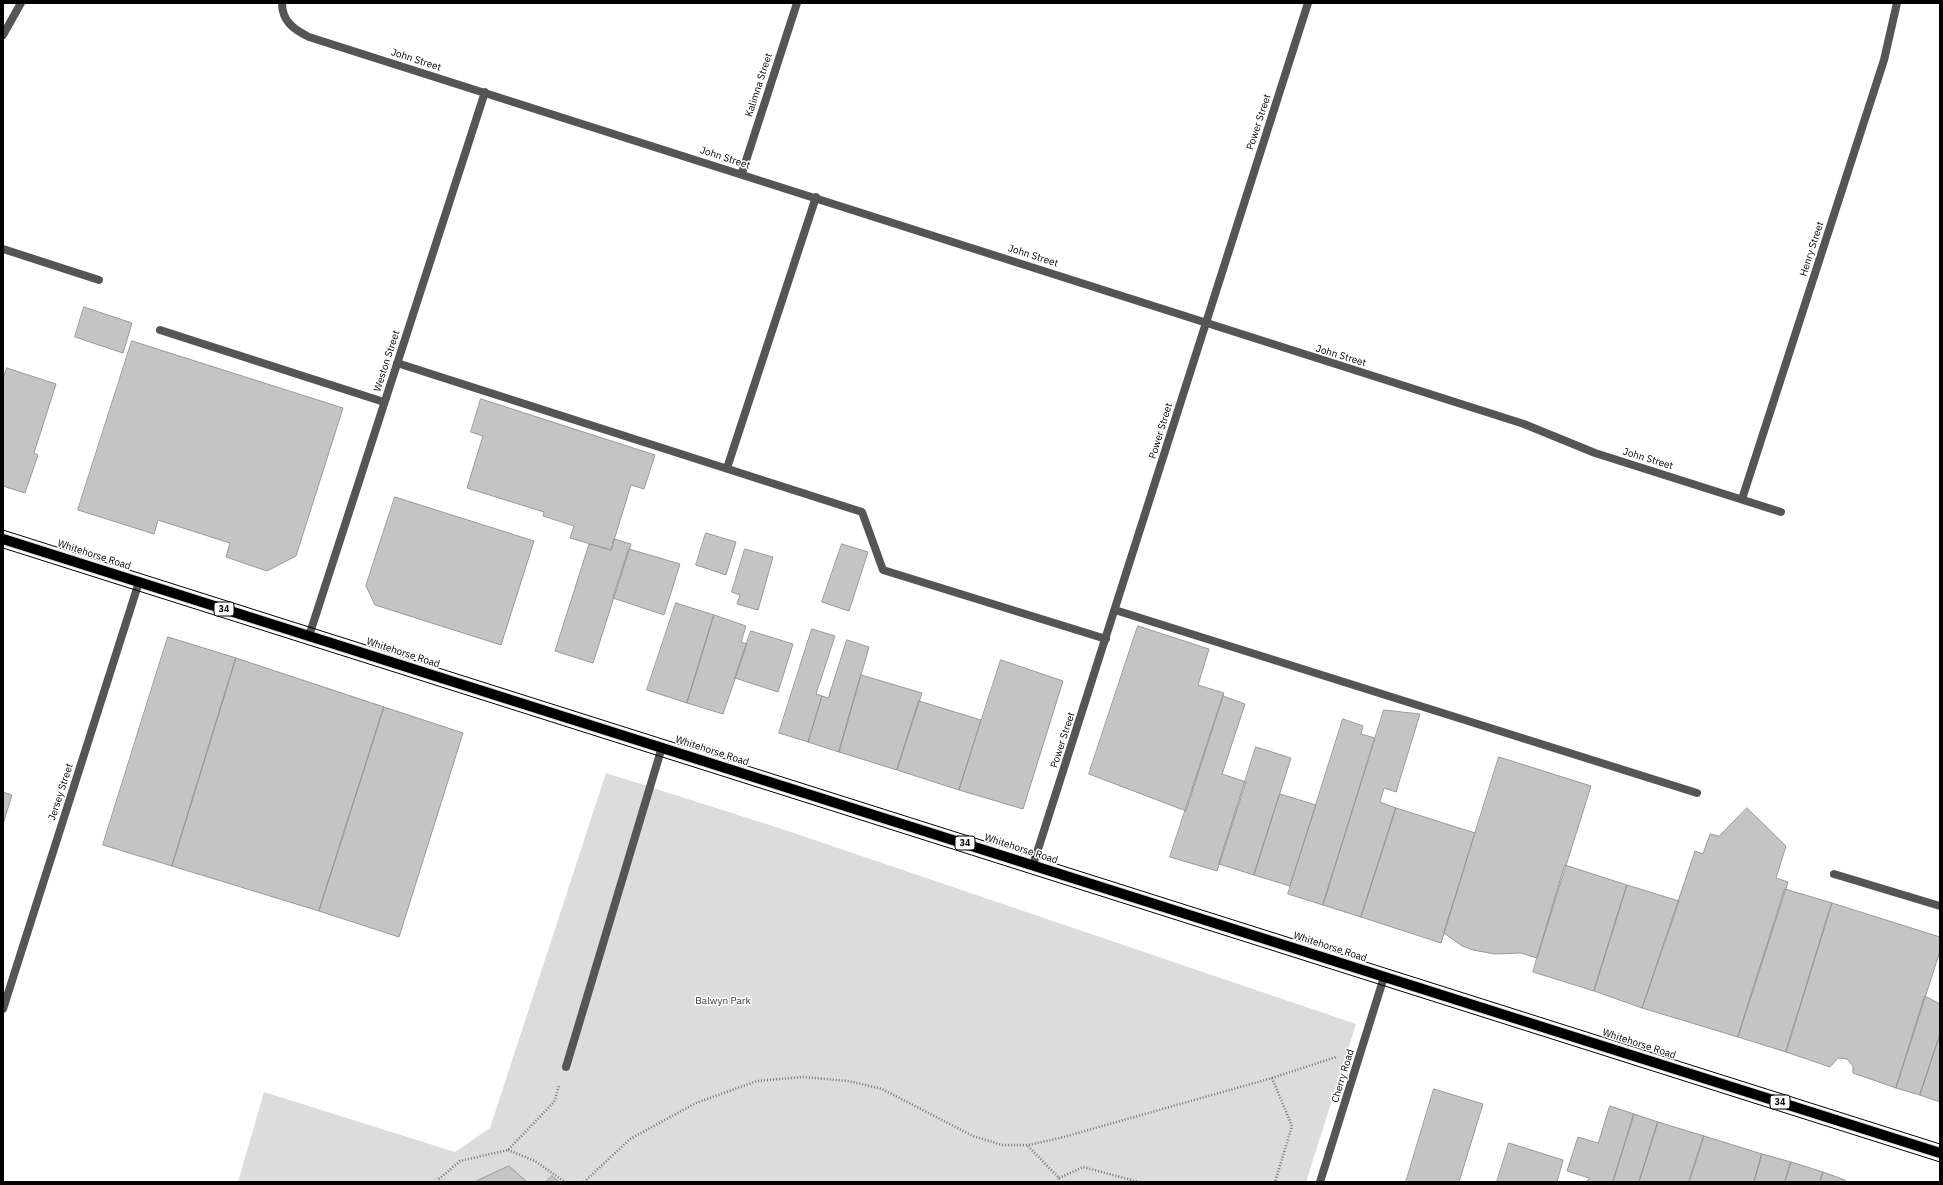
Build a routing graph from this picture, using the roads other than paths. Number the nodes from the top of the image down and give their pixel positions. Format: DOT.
graph roads {
  1 [pos="21,3"];
  2 [pos="282,3"];
  3 [pos="797,3"];
  4 [pos="1308,3"];
  5 [pos="1897,3"];
  6 [pos="3,35"];
  7 [pos="485,92"];
  8 [pos="742,174"];
  9 [pos="816,197"];
  10 [pos="3,249"];
  11 [pos="99,280"];
  12 [pos="1206,323"];
  13 [pos="160,330"];
  14 [pos="397,363"];
  15 [pos="384,402"];
  16 [pos="727,468"];
  17 [pos="1742,499"];
  18 [pos="1781,512"];
  19 [pos="3,539"];
  20 [pos="138,582"];
  21 [pos="1115,610"];
  22 [pos="309,636"];
  23 [pos="1106,639"];
  24 [pos="662,747"];
  25 [pos="1697,793"];
  26 [pos="1033,865"];
  27 [pos="1834,874"];
  28 [pos="1940,906"];
  29 [pos="1384,976"];
  30 [pos="3,1009"];
  31 [pos="566,1067"];
  32 [pos="1940,1153"];
  33 [pos="1320,1182"];
  1 -- 6 [label="street"];
  2 -- 7 [label="street, John Street"];
  3 -- 8 [label="street, Kalimna Street"];
  4 -- 12 [label="street, Power Street"];
  5 -- 17 [label="street, Henry Street"];
  7 -- 8 [label="street, John Street"];
  7 -- 14 [label="street, Weston Street"];
  8 -- 9 [label="street, John Street"];
  9 -- 12 [label="street, John Street"];
  9 -- 16 [label="street"];
  10 -- 11 [label="street"];
  12 -- 17 [label="street, John Street"];
  12 -- 21 [label="street, Power Street"];
  13 -- 15 [label="street"];
  14 -- 15 [label="street, Weston Street"];
  14 -- 16 [label="street"];
  15 -- 22 [label="street, Weston Street"];
  16 -- 23 [label="street"];
  17 -- 18 [label="street, John Street"];
  19 -- 20 [label="main road, Whitehorse Road / 34"];
  20 -- 22 [label="main road, Whitehorse Road / 34"];
  20 -- 30 [label="street, Jersey Street"];
  21 -- 23 [label="street, Power Street"];
  21 -- 25 [label="street"];
  22 -- 24 [label="main road, Whitehorse Road / 34"];
  23 -- 26 [label="street, Power Street"];
  24 -- 26 [label="main road, Whitehorse Road / 34"];
  24 -- 31 [label="street"];
  26 -- 29 [label="main road, Whitehorse Road / 34"];
  27 -- 28 [label="street"];
  29 -- 32 [label="main road, Whitehorse Road / 34"];
  29 -- 33 [label="street, Cherry Road"];
}
